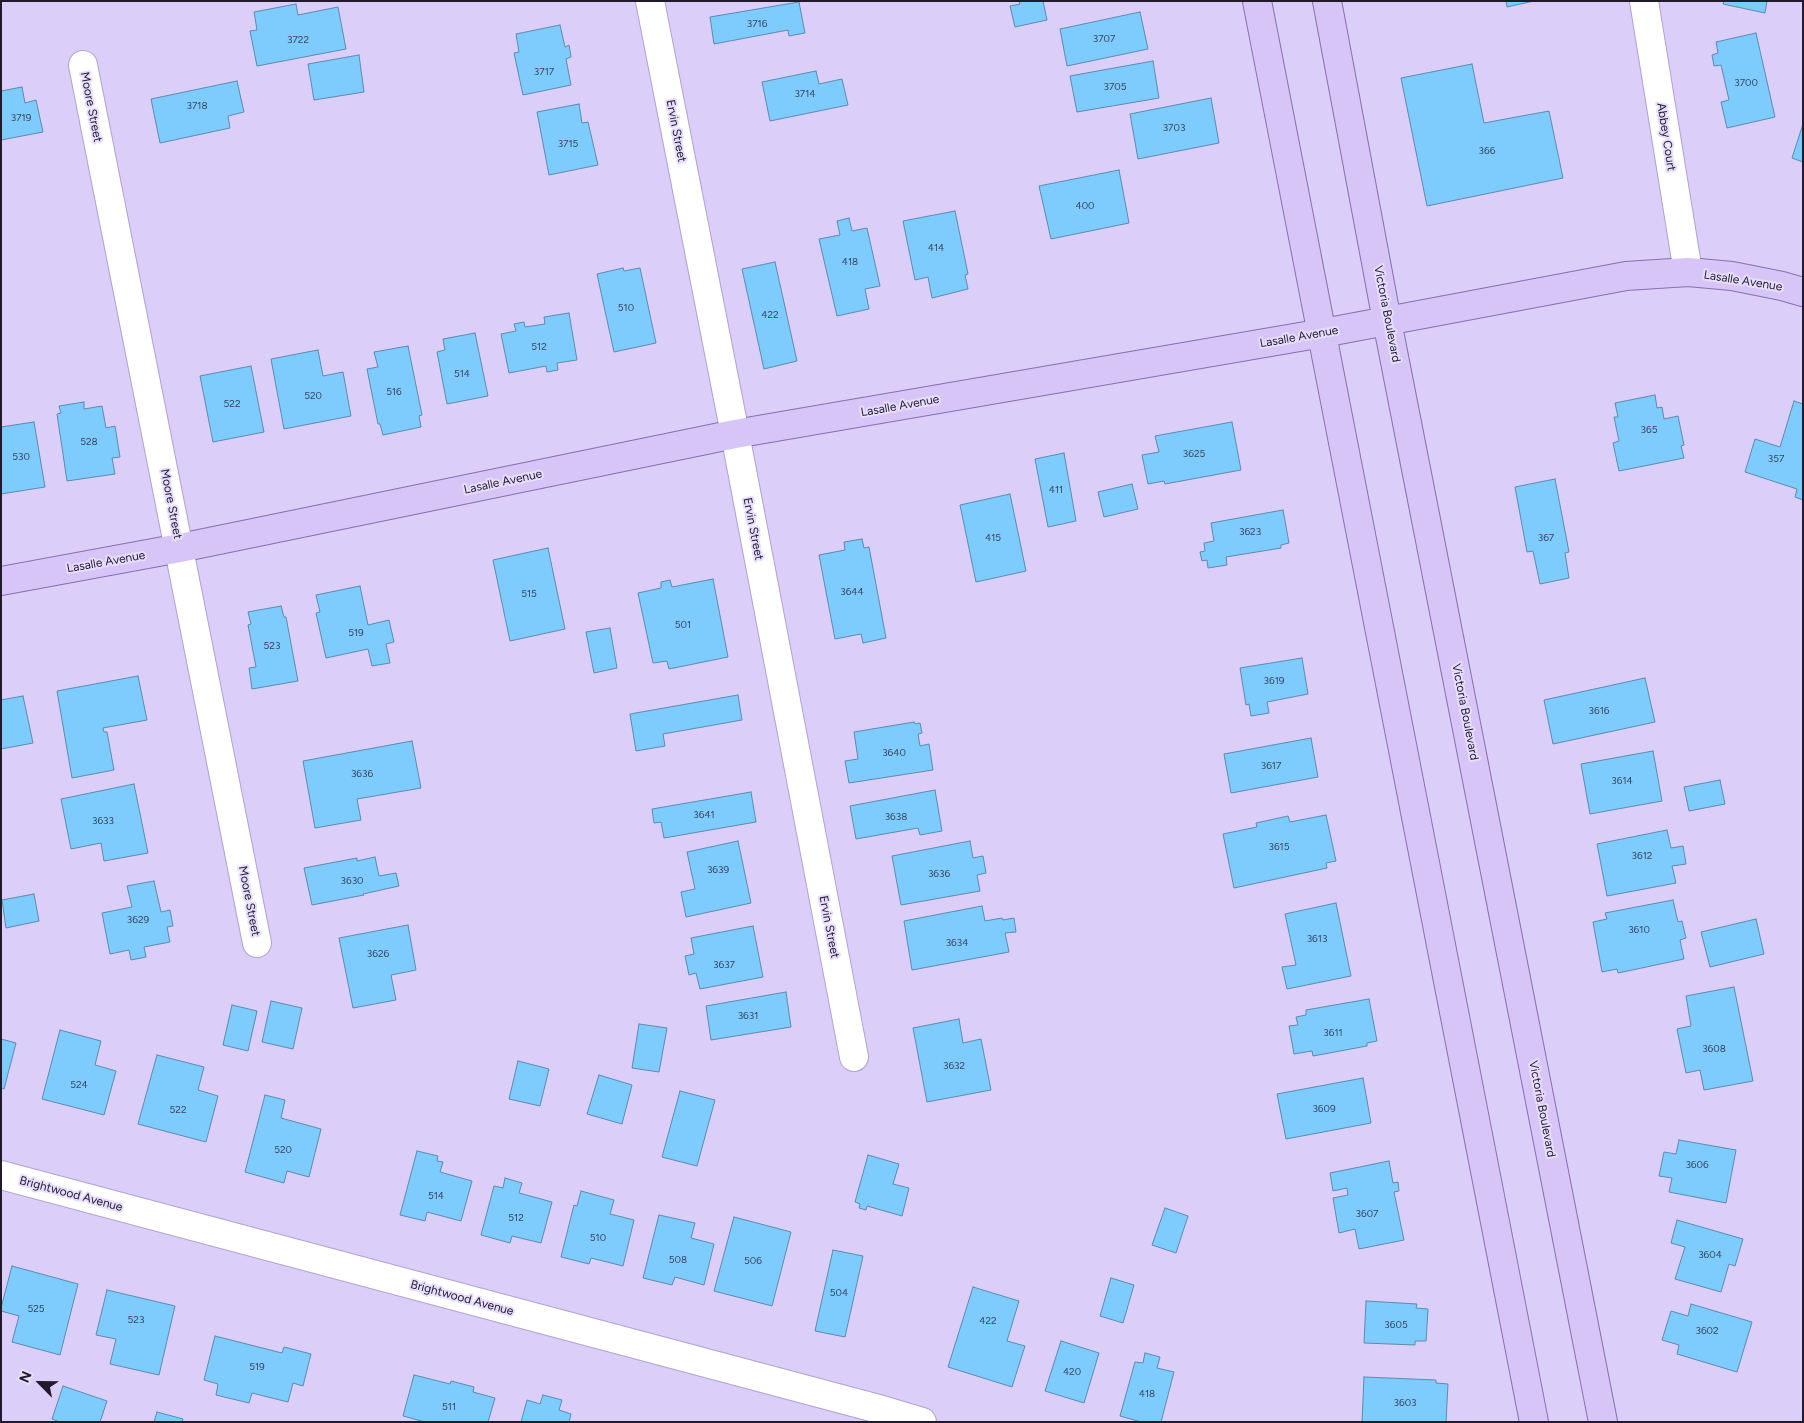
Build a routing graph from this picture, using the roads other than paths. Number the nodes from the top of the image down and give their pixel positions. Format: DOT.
graph roads {
  1 [pos="650,1"];
  2 [pos="1258,1"];
  3 [pos="1326,1"];
  4 [pos="1644,1"];
  5 [pos="83,65"];
  6 [pos="1688,272"];
  7 [pos="1803,292"];
  8 [pos="1387,321"];
  9 [pos="1322,333"];
  10 [pos="735,434"];
  11 [pos="180,548"];
  12 [pos="1,581"];
  13 [pos="257,943"];
  14 [pos="854,1057"];
  15 [pos="1,1175"];
  16 [pos="873,1415"];
  17 [pos="922,1422"];
  18 [pos="1534,1422"];
  19 [pos="1603,1422"];
  1 -- 10 [label="street, Ervin Street"];
  2 -- 9 [label="main road"];
  3 -- 8 [label="main road, Victoria Boulevard"];
  4 -- 6 [label="street, Abbey Court"];
  5 -- 11 [label="street, Moore Street"];
  6 -- 7 [label="main road, Lasalle Avenue"];
  6 -- 8 [label="main road, Lasalle Avenue"];
  8 -- 9 [label="main road, Lasalle Avenue"];
  8 -- 19 [label="main road, Victoria Boulevard"];
  9 -- 10 [label="main road, Lasalle Avenue"];
  9 -- 18 [label="main road"];
  10 -- 11 [label="main road, Lasalle Avenue"];
  10 -- 14 [label="street, Ervin Street"];
  11 -- 12 [label="main road, Lasalle Avenue"];
  11 -- 13 [label="street, Moore Street"];
  15 -- 16 [label="street, Brightwood Avenue"];
  16 -- 17 [label="street, Brightwood Avenue"];
}
